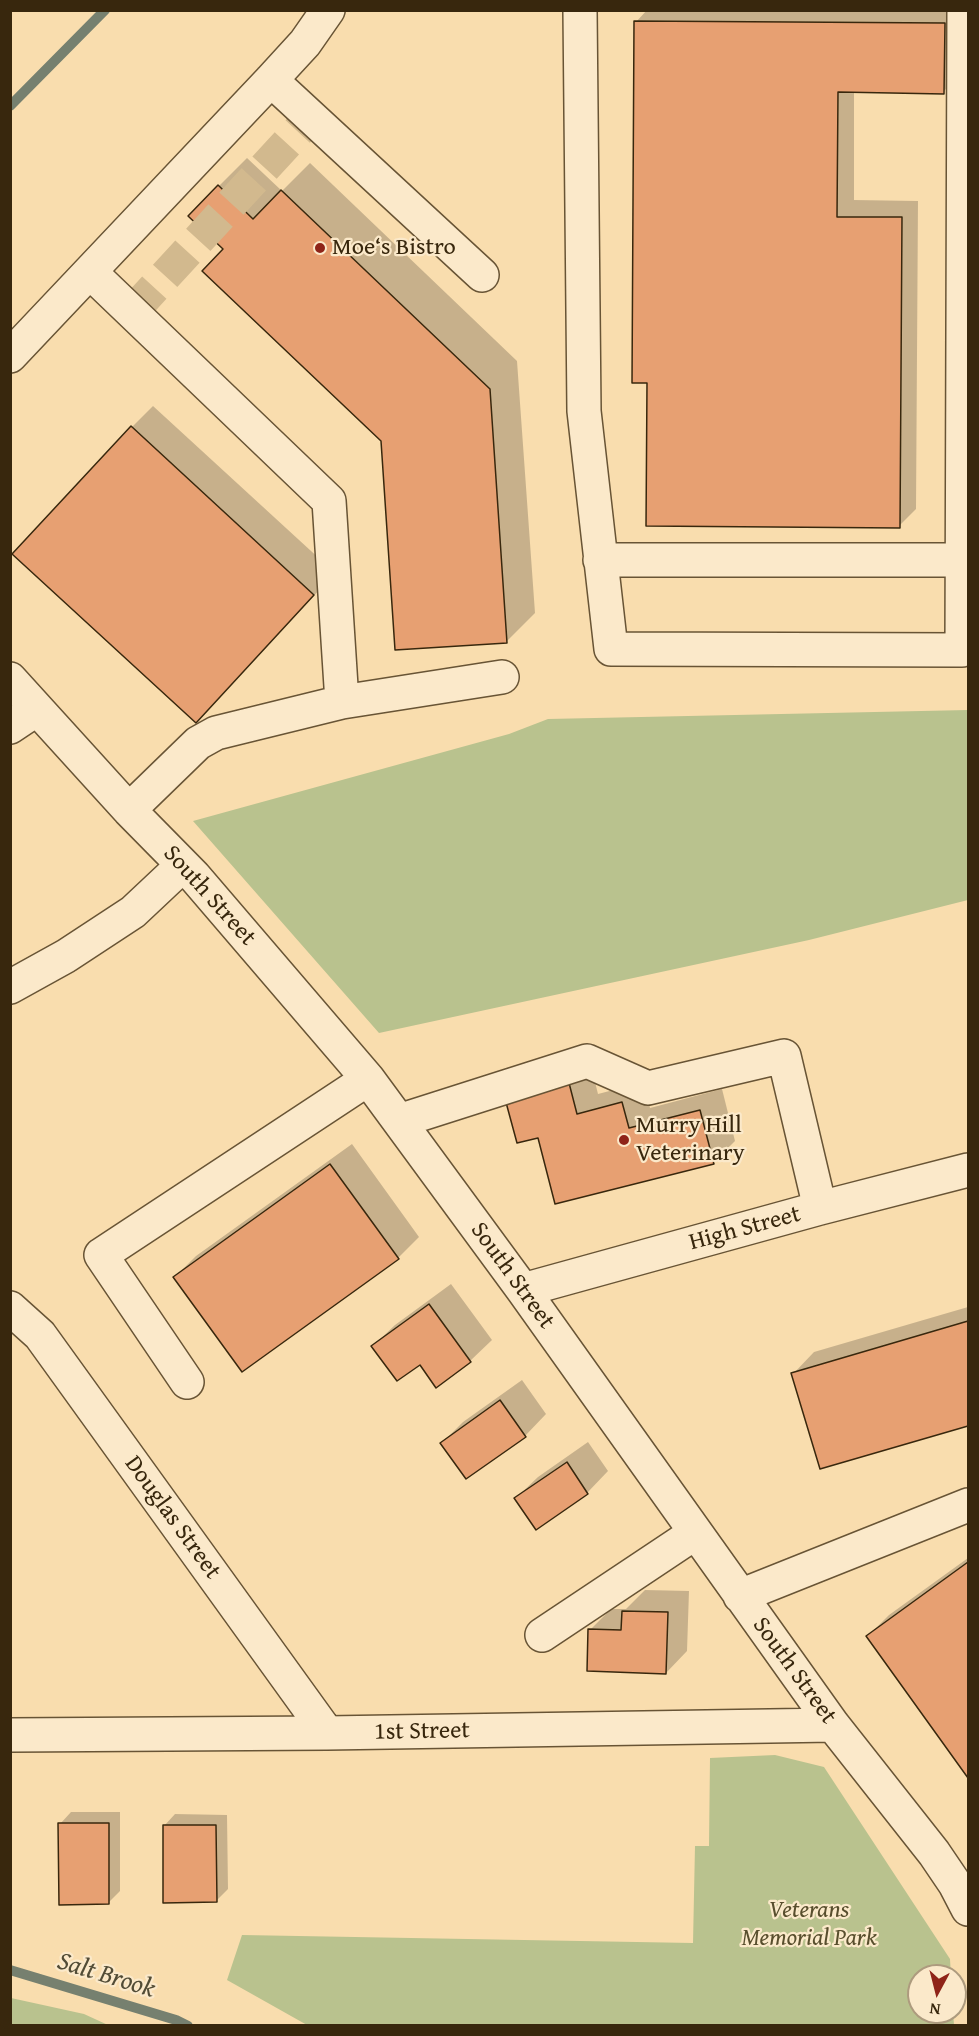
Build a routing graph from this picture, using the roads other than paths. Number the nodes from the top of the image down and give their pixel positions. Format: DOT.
graph roads {
  1 [pos="328,10"];
  2 [pos="580,10"];
  3 [pos="964,10"];
  4 [pos="271,80"];
  5 [pos="90,272"];
  6 [pos="482,275"];
  7 [pos="10,356"];
  8 [pos="600,560"];
  9 [pos="962,561"];
  10 [pos="502,676"];
  11 [pos="10,679"];
  12 [pos="342,702"];
  13 [pos="37,709"];
  14 [pos="10,727"];
  15 [pos="129,810"];
  16 [pos="183,865"];
  17 [pos="10,987"];
  18 [pos="368,1079"];
  19 [pos="399,1121"];
  20 [pos="969,1170"];
  21 [pos="820,1208"];
  22 [pos="523,1290"];
  23 [pos="10,1308"];
  24 [pos="188,1382"];
  25 [pos="969,1505"];
  26 [pos="695,1533"];
  27 [pos="740,1596"];
  28 [pos="542,1635"];
  29 [pos="833,1725"];
  30 [pos="327,1733"];
  31 [pos="10,1735"];
  32 [pos="964,1890"];
  1 -- 4 [label="street"];
  2 -- 8 [label="street"];
  3 -- 9 [label="street"];
  4 -- 5 [label="street"];
  4 -- 6 [label="street"];
  5 -- 7 [label="street"];
  5 -- 12 [label="street"];
  8 -- 9 [label="street"];
  8 -- 9 [label="street"];
  10 -- 12 [label="street"];
  11 -- 13 [label="street, South Street"];
  12 -- 15 [label="street"];
  13 -- 14 [label="street"];
  13 -- 15 [label="street, South Street"];
  15 -- 16 [label="street, South Street"];
  16 -- 17 [label="street"];
  16 -- 18 [label="street, South Street"];
  18 -- 19 [label="street, South Street"];
  18 -- 24 [label="street"];
  19 -- 21 [label="street"];
  19 -- 22 [label="street, South Street"];
  20 -- 21 [label="street, High Street"];
  21 -- 22 [label="street, High Street"];
  22 -- 26 [label="street, South Street"];
  23 -- 30 [label="street, Douglas Street"];
  25 -- 27 [label="street"];
  26 -- 27 [label="street, South Street"];
  26 -- 28 [label="street"];
  27 -- 29 [label="street, South Street"];
  29 -- 30 [label="street, 1st Street"];
  29 -- 32 [label="street, South Street"];
  30 -- 31 [label="street, 1st Street"];
}
